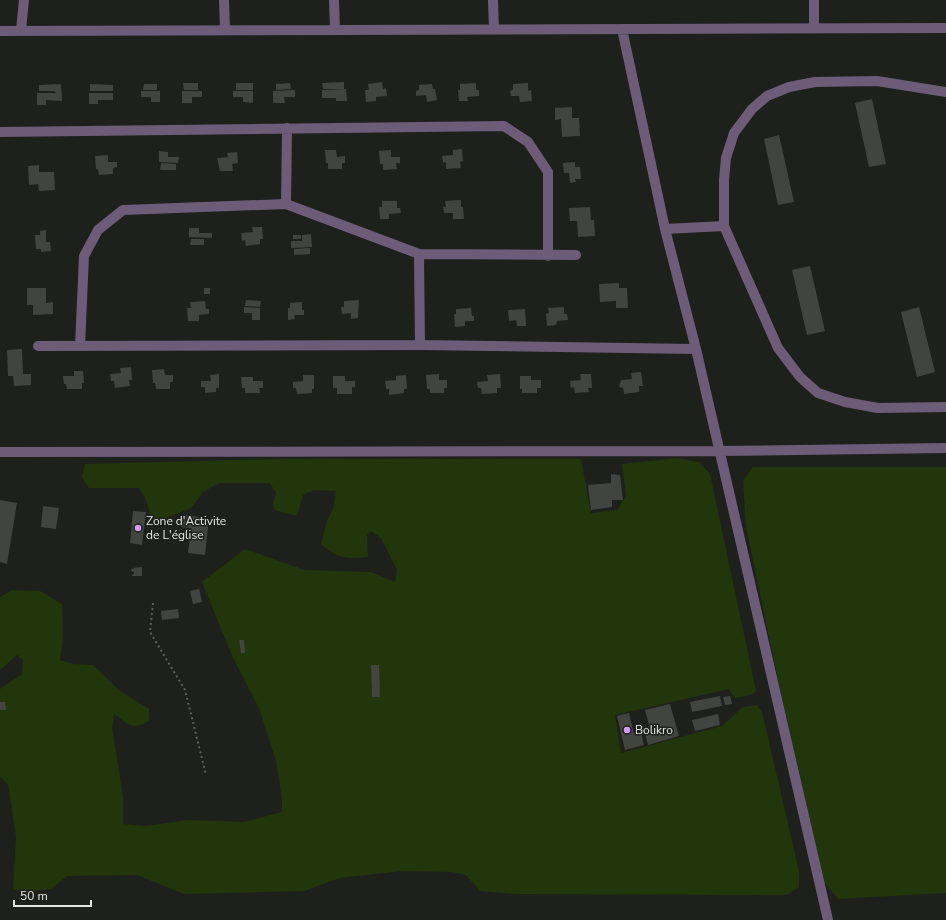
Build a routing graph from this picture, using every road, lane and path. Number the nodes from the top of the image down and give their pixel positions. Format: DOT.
graph roads {
  1 [pos="24,0"];
  2 [pos="224,0"];
  3 [pos="334,0"];
  4 [pos="493,0"];
  5 [pos="814,0"];
  6 [pos="814,28"];
  7 [pos="946,28"];
  8 [pos="494,29"];
  9 [pos="622,29"];
  10 [pos="21,30"];
  11 [pos="225,30"];
  12 [pos="335,30"];
  13 [pos="0,31"];
  14 [pos="946,92"];
  15 [pos="287,128"];
  16 [pos="0,132"];
  17 [pos="286,204"];
  18 [pos="724,226"];
  19 [pos="666,228"];
  20 [pos="419,254"];
  21 [pos="576,255"];
  22 [pos="548,256"];
  23 [pos="420,345"];
  24 [pos="38,346"];
  25 [pos="80,346"];
  26 [pos="696,349"];
  27 [pos="946,407"];
  28 [pos="946,448"];
  29 [pos="718,451"];
  30 [pos="0,452"];
  31 [pos="152,603"];
  32 [pos="206,775"];
  33 [pos="828,920"];
  1 -- 10 [label="street"];
  2 -- 11 [label="street"];
  3 -- 12 [label="street"];
  4 -- 8 [label="street"];
  5 -- 6 [label="street"];
  6 -- 7 [label="street"];
  6 -- 9 [label="street"];
  8 -- 9 [label="street"];
  8 -- 12 [label="street"];
  9 -- 19 [label="street"];
  10 -- 11 [label="street"];
  10 -- 13 [label="street"];
  11 -- 12 [label="street"];
  14 -- 18 [label="street"];
  15 -- 16 [label="street"];
  15 -- 17 [label="street"];
  15 -- 22 [label="street"];
  17 -- 20 [label="street"];
  17 -- 25 [label="street"];
  18 -- 19 [label="street"];
  18 -- 27 [label="street"];
  19 -- 26 [label="street"];
  20 -- 22 [label="street"];
  20 -- 23 [label="street"];
  21 -- 22 [label="street"];
  23 -- 25 [label="street"];
  23 -- 26 [label="street"];
  24 -- 25 [label="street"];
  26 -- 29 [label="street"];
  28 -- 29 [label="street"];
  29 -- 30 [label="street"];
  29 -- 33 [label="street"];
  31 -- 32 [label="path"];
}
